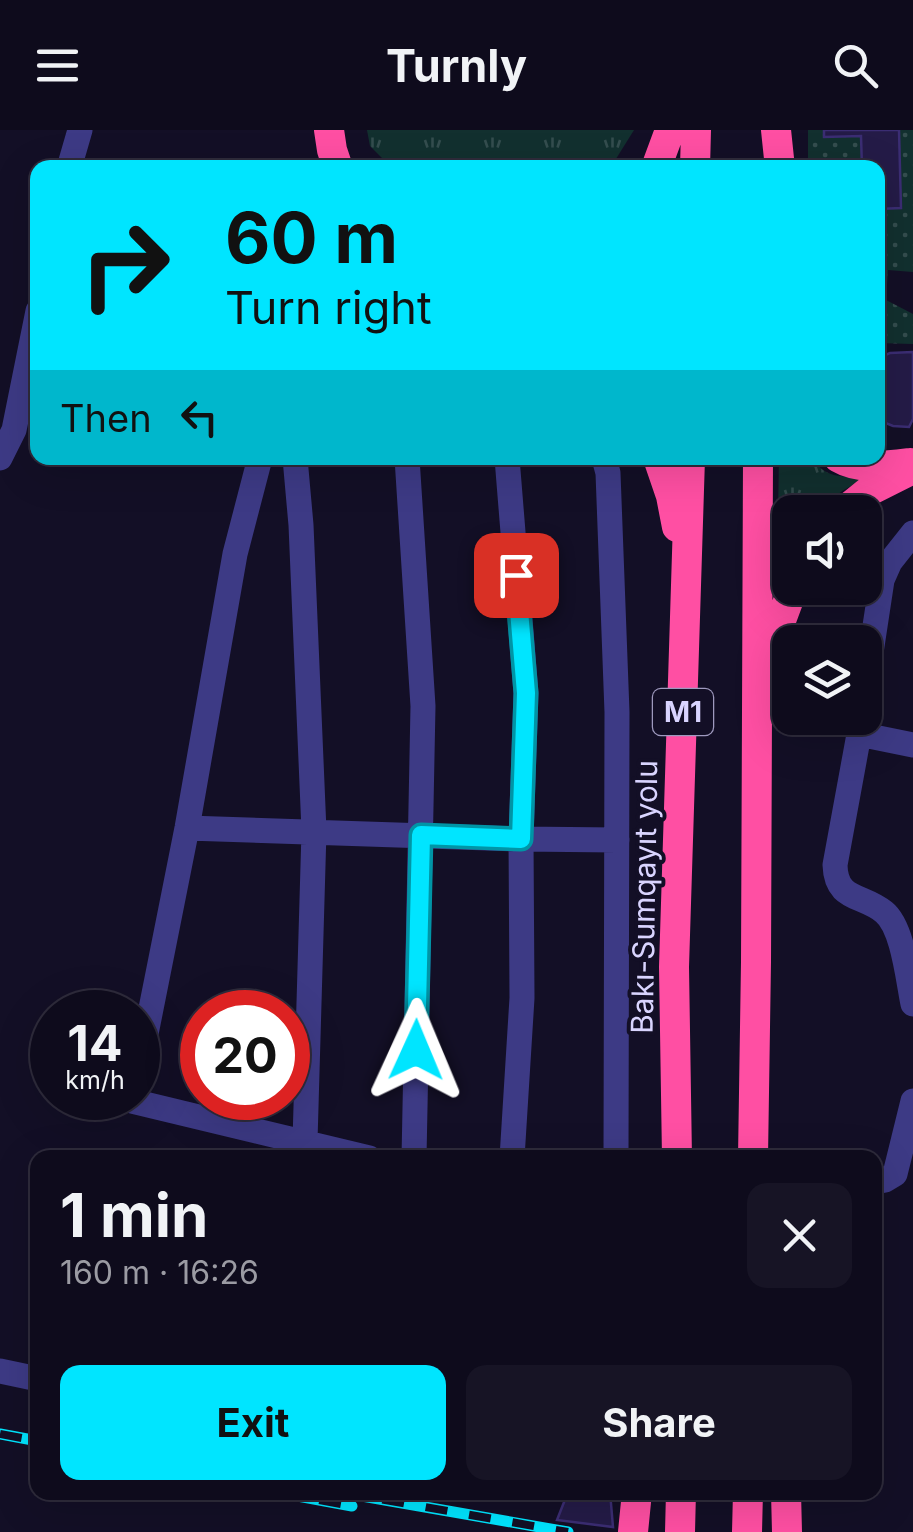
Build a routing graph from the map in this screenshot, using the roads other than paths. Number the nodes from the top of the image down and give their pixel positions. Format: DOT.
graph roads {
  1 [pos="80,130"];
  2 [pos="328,130"];
  3 [pos="670,130"];
  4 [pos="696,130"];
  5 [pos="760,130"];
  6 [pos="776,130"];
  7 [pos="71,160"];
  8 [pos="335,160"];
  9 [pos="659,160"];
  10 [pos="695,160"];
  11 [pos="760,160"];
  12 [pos="779,160"];
  13 [pos="30,351"];
  14 [pos="0,458"];
  15 [pos="258,465"];
  16 [pos="295,465"];
  17 [pos="406,465"];
  18 [pos="508,465"];
  19 [pos="606,465"];
  20 [pos="661,465"];
  21 [pos="690,465"];
  22 [pos="758,465"];
  23 [pos="864,465"];
  24 [pos="913,466"];
  25 [pos="865,495"];
  26 [pos="913,533"];
  27 [pos="687,582"];
  28 [pos="787,605"];
  29 [pos="875,625"];
  30 [pos="882,734"];
  31 [pos="859,735"];
  32 [pos="913,745"];
  33 [pos="756,774"];
  34 [pos="187,828"];
  35 [pos="314,831"];
  36 [pos="421,835"];
  37 [pos="521,839"];
  38 [pos="617,840"];
  39 [pos="756,962"];
  40 [pos="674,966"];
  41 [pos="155,990"];
  42 [pos="913,1004"];
  43 [pos="913,1102"];
  44 [pos="160,1107"];
  45 [pos="305,1141"];
  46 [pos="339,1150"];
  47 [pos="414,1150"];
  48 [pos="512,1150"];
  49 [pos="616,1150"];
  50 [pos="661,1150"];
  51 [pos="677,1150"];
  52 [pos="753,1150"];
  53 [pos="773,1150"];
  54 [pos="882,1181"];
  55 [pos="0,1371"];
  56 [pos="30,1377"];
  57 [pos="636,1500"];
  58 [pos="681,1500"];
  59 [pos="748,1500"];
  60 [pos="786,1500"];
  61 [pos="633,1532"];
  62 [pos="680,1532"];
  63 [pos="747,1532"];
  64 [pos="787,1532"];
  1 -- 7 [label="street"];
  2 -- 8 [label="highway"];
  3 -- 9 [label="highway"];
  4 -- 10 [label="highway"];
  5 -- 11 [label="highway"];
  6 -- 12 [label="highway"];
  13 -- 14 [label="street"];
  15 -- 34 [label="street"];
  16 -- 35 [label="street"];
  17 -- 36 [label="street"];
  18 -- 37 [label="street"];
  19 -- 38 [label="street"];
  20 -- 27 [label="highway"];
  21 -- 27 [label="highway, Bakı-Sumqayıt yolu / M1"];
  22 -- 33 [label="highway, M1"];
  23 -- 24 [label="highway"];
  24 -- 25 [label="highway"];
  26 -- 29 [label="street"];
  27 -- 40 [label="highway, Bakı-Sumqayıt yolu / M1"];
  28 -- 33 [label="highway"];
  30 -- 32 [label="street"];
  31 -- 42 [label="street"];
  33 -- 39 [label="highway, M1"];
  34 -- 35 [label="street"];
  34 -- 41 [label="street"];
  35 -- 36 [label="street"];
  35 -- 45 [label="street"];
  36 -- 37 [label="street"];
  36 -- 47 [label="street"];
  37 -- 38 [label="street"];
  37 -- 48 [label="street"];
  38 -- 49 [label="street"];
  39 -- 52 [label="highway, M1"];
  39 -- 53 [label="highway"];
  40 -- 50 [label="highway"];
  40 -- 51 [label="highway, Bakı-Sumqayıt yolu / M1"];
  43 -- 54 [label="street"];
  44 -- 45 [label="street"];
  45 -- 46 [label="street"];
  55 -- 56 [label="street"];
  57 -- 61 [label="highway"];
  58 -- 62 [label="highway"];
  59 -- 63 [label="highway"];
  60 -- 64 [label="highway"];
}
